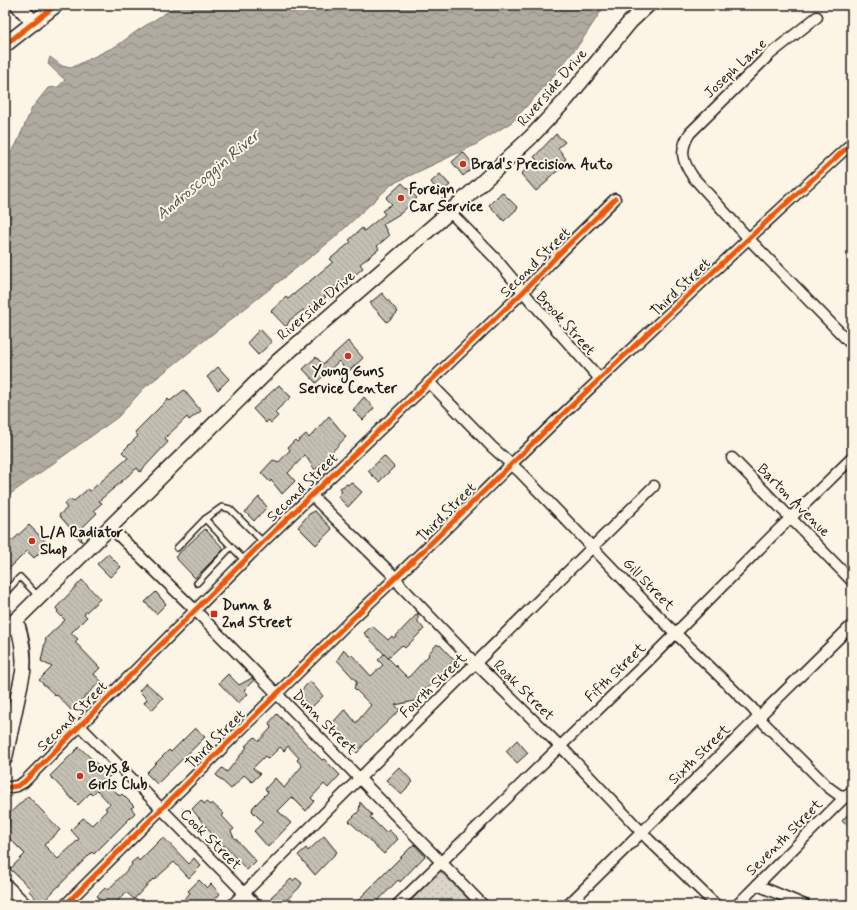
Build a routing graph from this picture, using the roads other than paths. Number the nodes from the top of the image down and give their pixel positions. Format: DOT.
graph roads {
  1 [pos="18,5"];
  2 [pos="56,5"];
  3 [pos="648,5"];
  4 [pos="817,17"];
  5 [pos="34,23"];
  6 [pos="5,45"];
  7 [pos="852,143"];
  8 [pos="615,199"];
  9 [pos="450,212"];
  10 [pos="749,239"];
  11 [pos="523,292"];
  12 [pos="852,345"];
  13 [pos="600,379"];
  14 [pos="429,382"];
  15 [pos="732,458"];
  16 [pos="852,458"];
  17 [pos="511,465"];
  18 [pos="654,486"];
  19 [pos="312,496"];
  20 [pos="790,517"];
  21 [pos="205,519"];
  22 [pos="110,527"];
  23 [pos="263,542"];
  24 [pos="231,547"];
  25 [pos="592,547"];
  26 [pos="176,548"];
  27 [pos="246,561"];
  28 [pos="396,578"];
  29 [pos="852,581"];
  30 [pos="197,583"];
  31 [pos="5,593"];
  32 [pos="39,597"];
  33 [pos="195,610"];
  34 [pos="16,620"];
  35 [pos="852,625"];
  36 [pos="5,631"];
  37 [pos="676,633"];
  38 [pos="476,664"];
  39 [pos="277,695"];
  40 [pos="759,717"];
  41 [pos="79,725"];
  42 [pos="560,747"];
  43 [pos="5,758"];
  44 [pos="360,778"];
  45 [pos="5,788"];
  46 [pos="850,794"];
  47 [pos="161,810"];
  48 [pos="641,832"];
  49 [pos="440,862"];
  50 [pos="757,885"];
  51 [pos="5,886"];
  52 [pos="244,893"];
  53 [pos="24,905"];
  54 [pos="65,905"];
  55 [pos="232,905"];
  56 [pos="256,905"];
  57 [pos="397,905"];
  58 [pos="483,905"];
  59 [pos="568,905"];
  60 [pos="716,905"];
  61 [pos="737,905"];
  62 [pos="805,905"];
  1 -- 5 [label="main road"];
  2 -- 5 [label="main road"];
  3 -- 9 [label="main road, Riverside Drive"];
  4 -- 10 [label="street, Joseph Lane"];
  5 -- 6 [label="main road"];
  7 -- 10 [label="street, Third Street"];
  8 -- 11 [label="street, Second Street"];
  9 -- 11 [label="street, Brook Street"];
  9 -- 22 [label="main road, Riverside Drive"];
  10 -- 12 [label="street"];
  10 -- 13 [label="street, Third Street"];
  11 -- 13 [label="street, Brook Street"];
  11 -- 14 [label="street, Second Street"];
  13 -- 17 [label="street, Third Street"];
  14 -- 17 [label="street, Gill Street"];
  14 -- 19 [label="street, Second Street"];
  15 -- 20 [label="street, Barton Avenue"];
  16 -- 20 [label="street, Fifth Street"];
  17 -- 25 [label="street, Gill Street"];
  17 -- 28 [label="street, Third Street"];
  18 -- 25 [label="street, Fourth Street"];
  19 -- 23 [label="street, Second Street"];
  19 -- 28 [label="street, Roak Street"];
  20 -- 29 [label="street, Barton Avenue"];
  20 -- 37 [label="street, Fifth Street"];
  21 -- 23 [label="lane"];
  21 -- 24 [label="lane"];
  21 -- 26 [label="lane"];
  22 -- 32 [label="main road, Riverside Drive"];
  22 -- 33 [label="street, Dunn Street"];
  23 -- 27 [label="street, Second Street"];
  24 -- 27 [label="lane"];
  24 -- 30 [label="lane"];
  25 -- 37 [label="street, Gill Street"];
  25 -- 38 [label="street, Fourth Street"];
  27 -- 33 [label="street, Second Street"];
  28 -- 38 [label="street, Roak Street"];
  28 -- 39 [label="street, Third Street"];
  31 -- 32 [label="lane"];
  32 -- 34 [label="main road, Riverside Drive"];
  33 -- 39 [label="street, Dunn Street"];
  33 -- 41 [label="street, Second Street"];
  34 -- 36 [label="main road, Riverside Drive"];
  34 -- 43 [label="main road"];
  35 -- 40 [label="street, Sixth Street"];
  37 -- 40 [label="street, Gill Street"];
  37 -- 42 [label="street, Fifth Street"];
  38 -- 42 [label="street, Roak Street"];
  38 -- 44 [label="street, Fourth Street"];
  39 -- 44 [label="street, Dunn Street"];
  39 -- 47 [label="street, Third Street"];
  40 -- 46 [label="street, Gill Street"];
  40 -- 48 [label="street, Sixth Street"];
  41 -- 45 [label="street, Second Street"];
  41 -- 47 [label="street, Cook Street"];
  42 -- 48 [label="street, Roak Street"];
  42 -- 49 [label="street, Fifth Street"];
  44 -- 49 [label="street, Dunn Street"];
  44 -- 52 [label="street, Fourth Street"];
  46 -- 50 [label="street, Seventh Street"];
  47 -- 52 [label="street, Cook Street"];
  47 -- 54 [label="street, Third Street"];
  48 -- 59 [label="street, Sixth Street"];
  48 -- 60 [label="street, Roak Street"];
  49 -- 57 [label="street, Fifth Street"];
  49 -- 58 [label="street, Dunn Street"];
  50 -- 61 [label="street, Seventh Street"];
  50 -- 62 [label="street"];
  51 -- 53 [label="main road"];
  52 -- 55 [label="street, Fourth Street"];
  52 -- 56 [label="street, Cook Street"];
}
